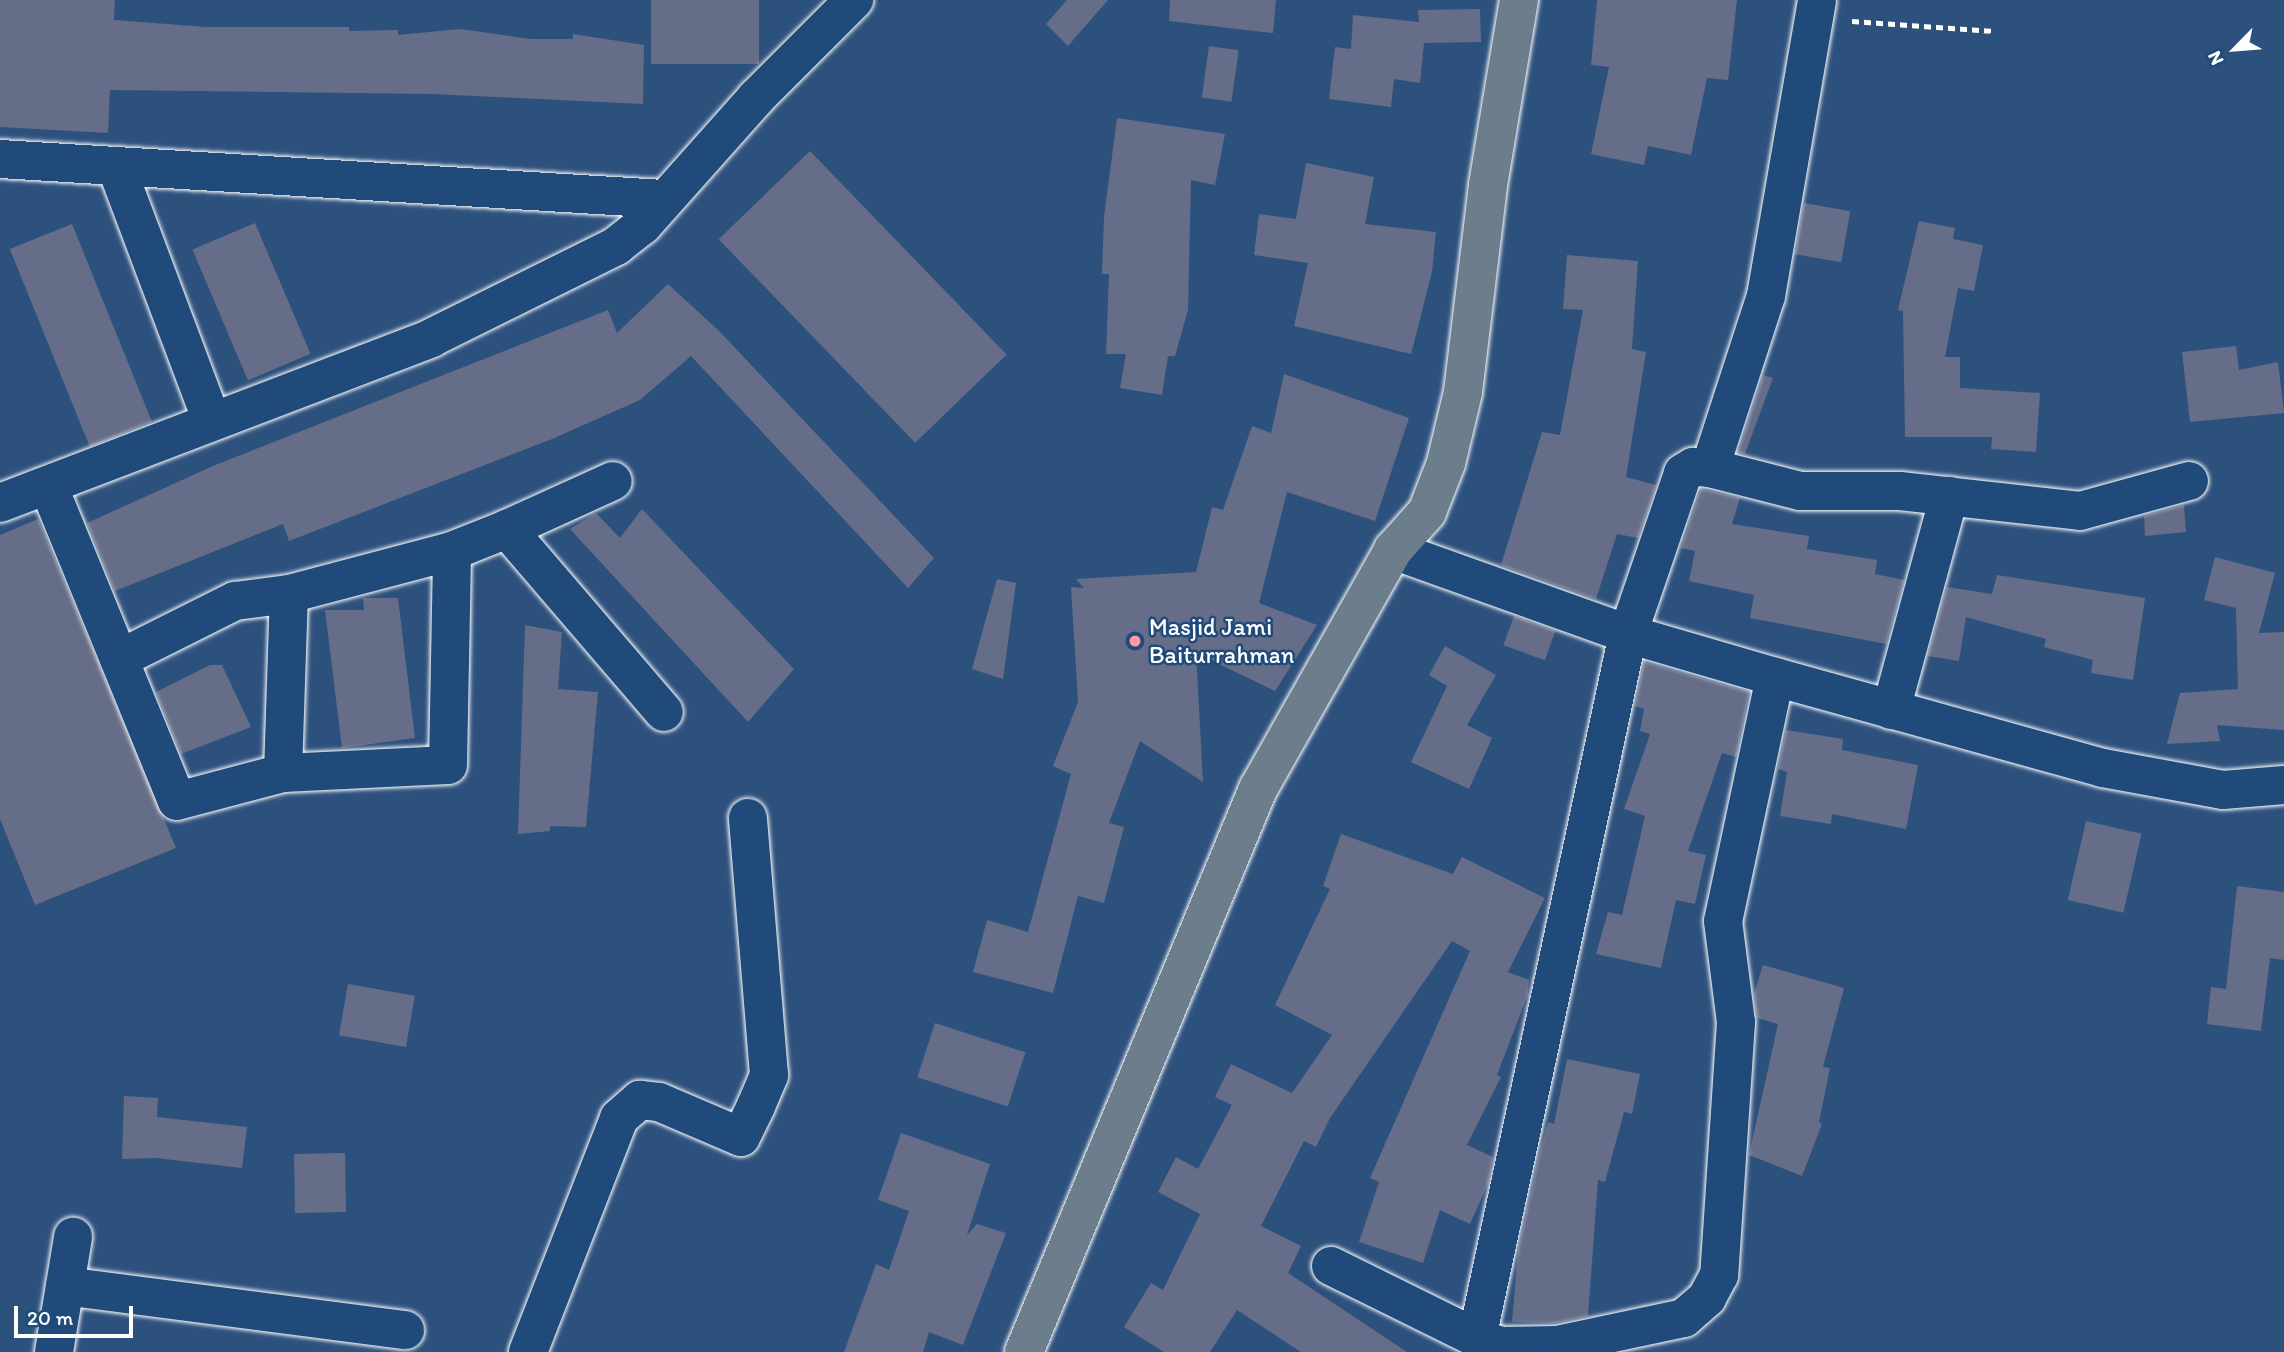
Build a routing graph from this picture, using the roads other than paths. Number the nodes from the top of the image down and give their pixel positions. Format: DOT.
graph roads {
  1 [pos="1519,0"];
  2 [pos="846,3"];
  3 [pos="1816,10"];
  4 [pos="0,159"];
  5 [pos="116,166"];
  6 [pos="664,199"];
  7 [pos="212,422"];
  8 [pos="1710,468"];
  9 [pos="613,481"];
  10 [pos="2189,481"];
  11 [pos="48,485"];
  12 [pos="1949,496"];
  13 [pos="0,503"];
  14 [pos="507,529"];
  15 [pos="1393,550"];
  16 [pos="452,551"];
  17 [pos="289,594"];
  18 [pos="1628,634"];
  19 [pos="118,659"];
  20 [pos="1774,677"];
  21 [pos="1891,710"];
  22 [pos="664,712"];
  23 [pos="283,773"];
  24 [pos="2284,785"];
  25 [pos="748,818"];
  26 [pos="73,1237"];
  27 [pos="1331,1266"];
  28 [pos="65,1286"];
  29 [pos="405,1330"];
  30 [pos="1477,1338"];
  31 [pos="1558,1349"];
  32 [pos="54,1352"];
  33 [pos="528,1352"];
  34 [pos="1024,1352"];
  1 -- 15 [label="main road"];
  2 -- 6 [label="street"];
  3 -- 8 [label="street"];
  4 -- 5 [label="street"];
  5 -- 6 [label="street"];
  5 -- 7 [label="street"];
  6 -- 7 [label="street"];
  7 -- 11 [label="street"];
  8 -- 12 [label="street"];
  8 -- 18 [label="street"];
  9 -- 14 [label="street"];
  10 -- 12 [label="street"];
  11 -- 13 [label="street"];
  11 -- 19 [label="street"];
  12 -- 21 [label="street"];
  14 -- 16 [label="street"];
  14 -- 22 [label="street"];
  15 -- 18 [label="street"];
  15 -- 34 [label="main road"];
  16 -- 17 [label="street"];
  16 -- 23 [label="street"];
  17 -- 19 [label="street"];
  17 -- 23 [label="street"];
  18 -- 20 [label="street"];
  18 -- 30 [label="street"];
  19 -- 23 [label="street"];
  20 -- 21 [label="street"];
  20 -- 31 [label="street"];
  21 -- 24 [label="street"];
  25 -- 33 [label="street"];
  26 -- 28 [label="street"];
  27 -- 30 [label="street"];
  28 -- 29 [label="street"];
  28 -- 32 [label="street"];
  30 -- 31 [label="street"];
}
